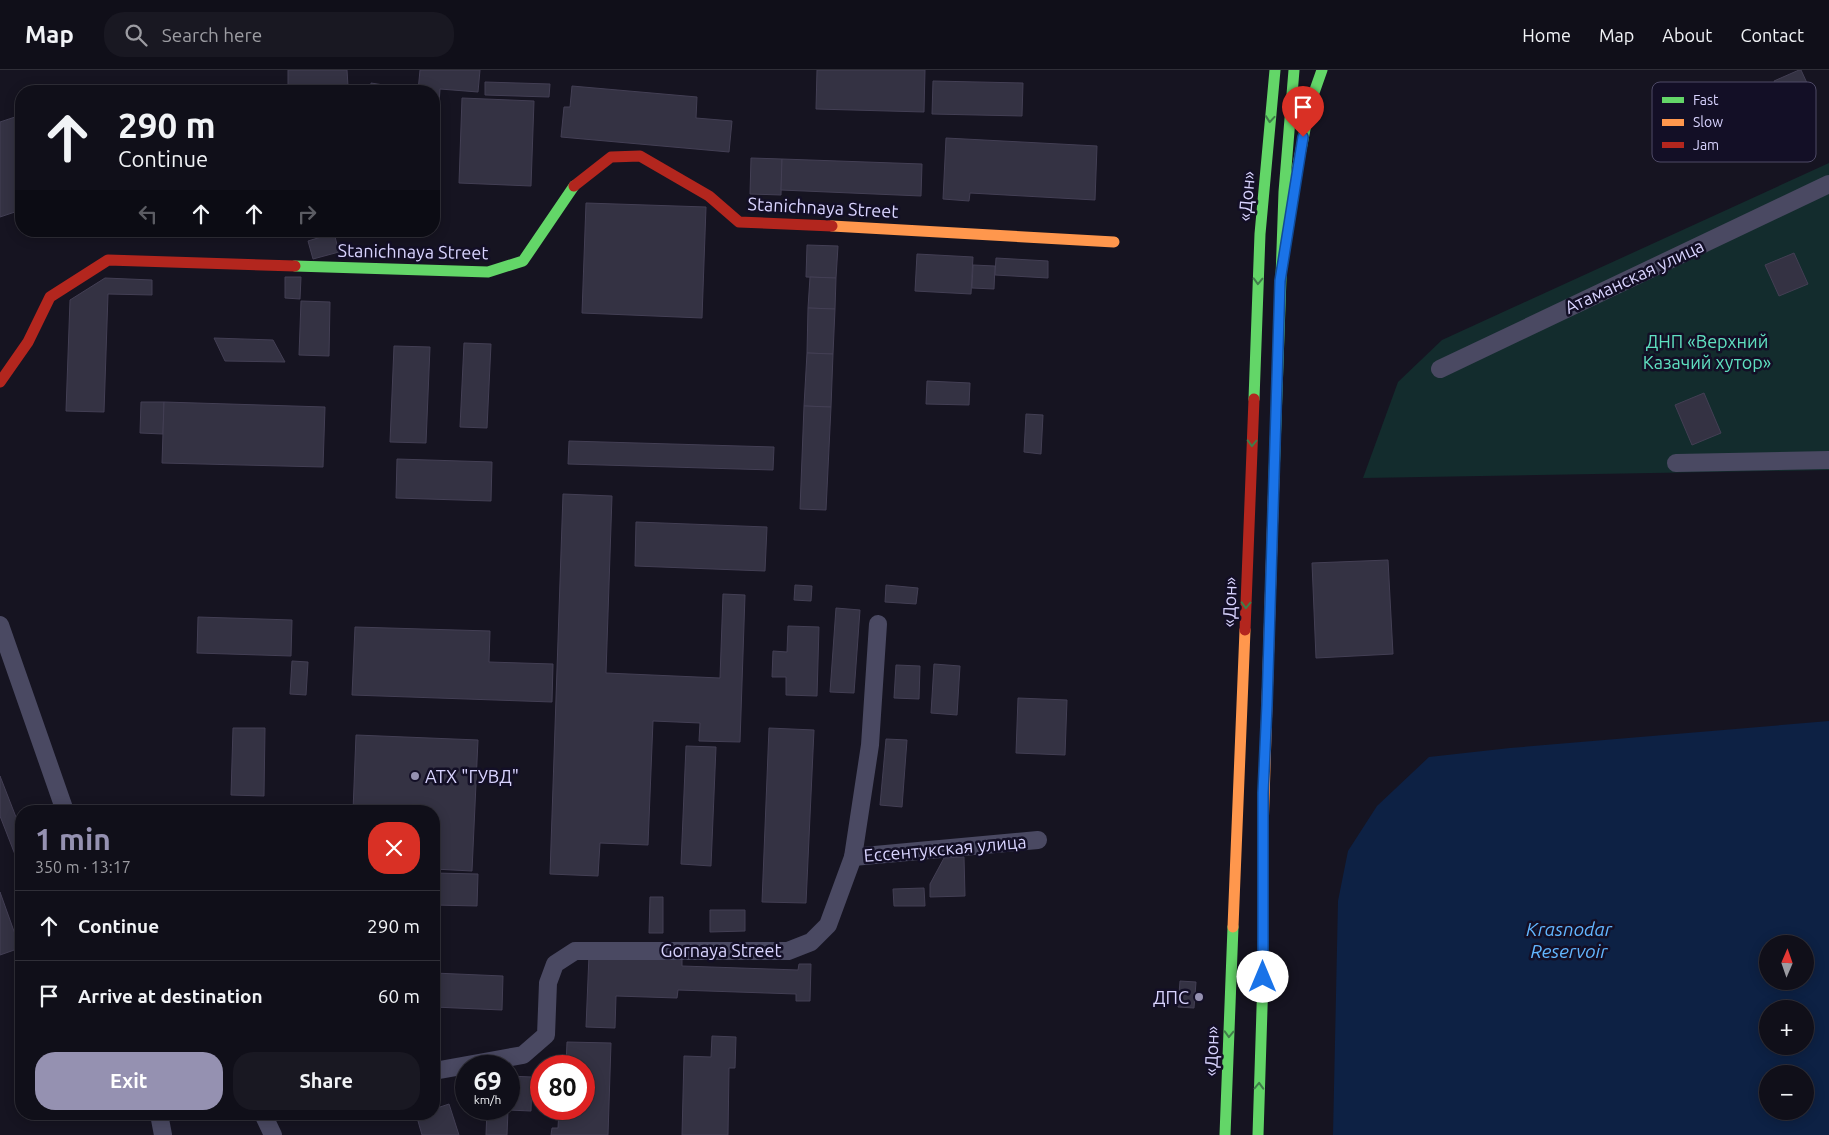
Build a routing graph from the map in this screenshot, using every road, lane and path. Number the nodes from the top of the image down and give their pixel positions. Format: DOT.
graph roads {
  1 [pos="1274,70"];
  2 [pos="1294,70"];
  3 [pos="1322,70"];
  4 [pos="1829,184"];
  5 [pos="1114,242"];
  6 [pos="1280,281"];
  7 [pos="1440,369"];
  8 [pos="0,382"];
  9 [pos="1829,460"];
  10 [pos="1676,462"];
  11 [pos="878,624"];
  12 [pos="0,625"];
  13 [pos="63,805"];
  14 [pos="1038,840"];
  15 [pos="853,857"];
  16 [pos="440,1070"];
  17 [pos="160,1120"];
  18 [pos="266,1120"];
  19 [pos="162,1135"];
  20 [pos="272,1135"];
  21 [pos="1225,1135"];
  22 [pos="1258,1135"];
  1 -- 21 [label="main road, «Дон», one-way"];
  2 -- 6 [label="main road"];
  3 -- 6 [label="main road"];
  4 -- 7 [label="street, Атаманская улица"];
  5 -- 8 [label="main road, Stanichnaya Street"];
  22 -- 6 [label="main road, one-way"];
  9 -- 10 [label="street"];
  11 -- 15 [label="street, Gornaya Street"];
  12 -- 13 [label="street"];
  14 -- 15 [label="street, Ессентукская улица"];
  15 -- 16 [label="street, Gornaya Street"];
  17 -- 19 [label="street"];
  18 -- 20 [label="street"];
}
